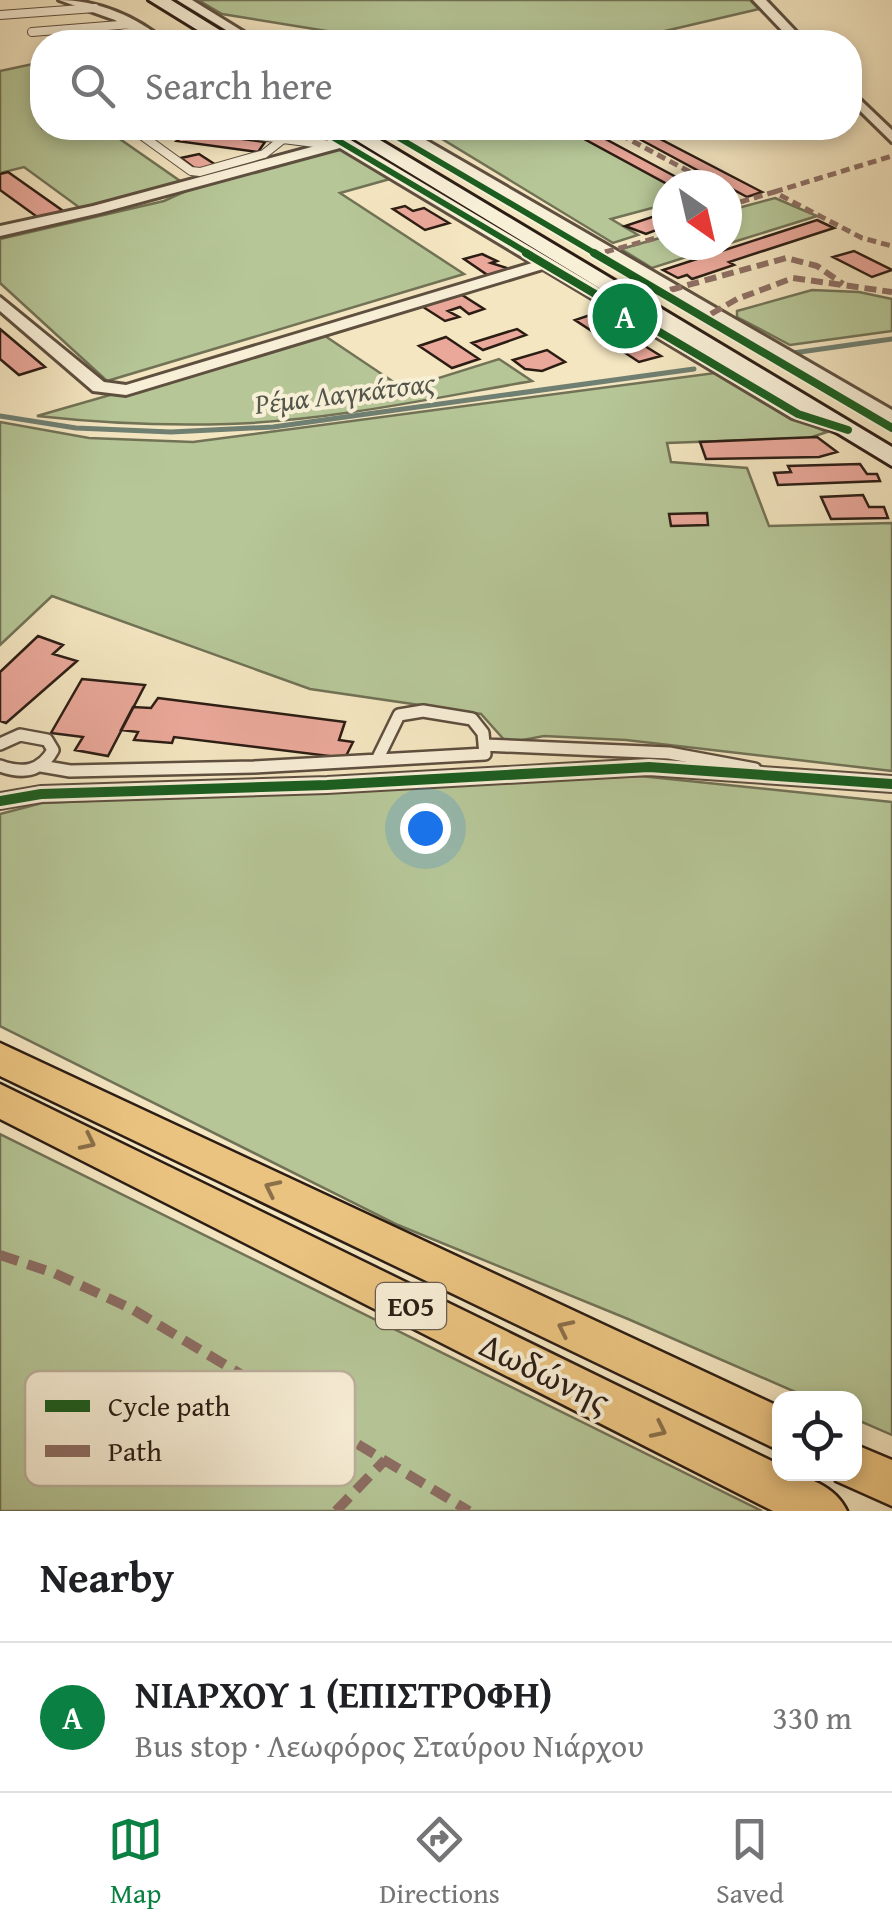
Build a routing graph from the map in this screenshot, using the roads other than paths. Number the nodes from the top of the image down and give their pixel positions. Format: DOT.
graph roads {
  1 [pos="66,0"];
  2 [pos="111,0"];
  3 [pos="138,0"];
  4 [pos="158,0"];
  5 [pos="183,0"];
  6 [pos="759,0"];
  7 [pos="48,2"];
  8 [pos="95,8"];
  9 [pos="30,11"];
  10 [pos="0,15"];
  11 [pos="137,27"];
  12 [pos="74,30"];
  13 [pos="124,30"];
  14 [pos="142,30"];
  15 [pos="160,30"];
  16 [pos="188,30"];
  17 [pos="209,30"];
  18 [pos="234,30"];
  19 [pos="788,30"];
  20 [pos="862,107"];
  21 [pos="892,138"];
  22 [pos="150,140"];
  23 [pos="282,140"];
  24 [pos="334,140"];
  25 [pos="344,140"];
  26 [pos="344,140"];
  27 [pos="387,140"];
  28 [pos="417,140"];
  29 [pos="0,231"];
  30 [pos="544,264"];
  31 [pos="0,302"];
  32 [pos="892,418"];
  33 [pos="848,430"];
  34 [pos="892,440"];
  35 [pos="892,458"];
  36 [pos="0,744"];
  37 [pos="484,745"];
  38 [pos="377,760"];
  39 [pos="0,766"];
  40 [pos="41,766"];
  41 [pos="789,775"];
  42 [pos="892,784"];
  43 [pos="0,801"];
  44 [pos="0,1058"];
  45 [pos="0,1100"];
  46 [pos="772,1426"];
  47 [pos="862,1470"];
  48 [pos="892,1484"];
  49 [pos="822,1511"];
  1 -- 8 [label="street"];
  2 -- 8 [label="street"];
  2 -- 15 [label="street"];
  3 -- 16 [label="main road"];
  4 -- 17 [label="main road"];
  5 -- 18 [label="street"];
  6 -- 19 [label="street"];
  7 -- 9 [label="lane"];
  8 -- 9 [label="lane"];
  8 -- 11 [label="street"];
  9 -- 10 [label="lane"];
  11 -- 12 [label="lane"];
  11 -- 13 [label="lane"];
  11 -- 14 [label="street"];
  20 -- 21 [label="street"];
  22 -- 23 [label="lane"];
  24 -- 29 [label="street"];
  25 -- 30 [label="street"];
  26 -- 33 [label="main road"];
  27 -- 34 [label="main road"];
  28 -- 32 [label="street"];
  30 -- 31 [label="street"];
  30 -- 33 [label="street"];
  33 -- 35 [label="main road"];
  36 -- 40 [label="lane"];
  37 -- 38 [label="lane"];
  37 -- 38 [label="lane"];
  37 -- 41 [label="lane"];
  38 -- 40 [label="lane"];
  39 -- 40 [label="lane"];
  41 -- 42 [label="street"];
  41 -- 43 [label="street"];
  46 -- 44 [label="main road, Δωδώνης / ΕΟ5, one-way"];
  45 -- 49 [label="main road, Δωδώνης / ΕΟ5, one-way"];
  47 -- 48 [label="main road"];
}
